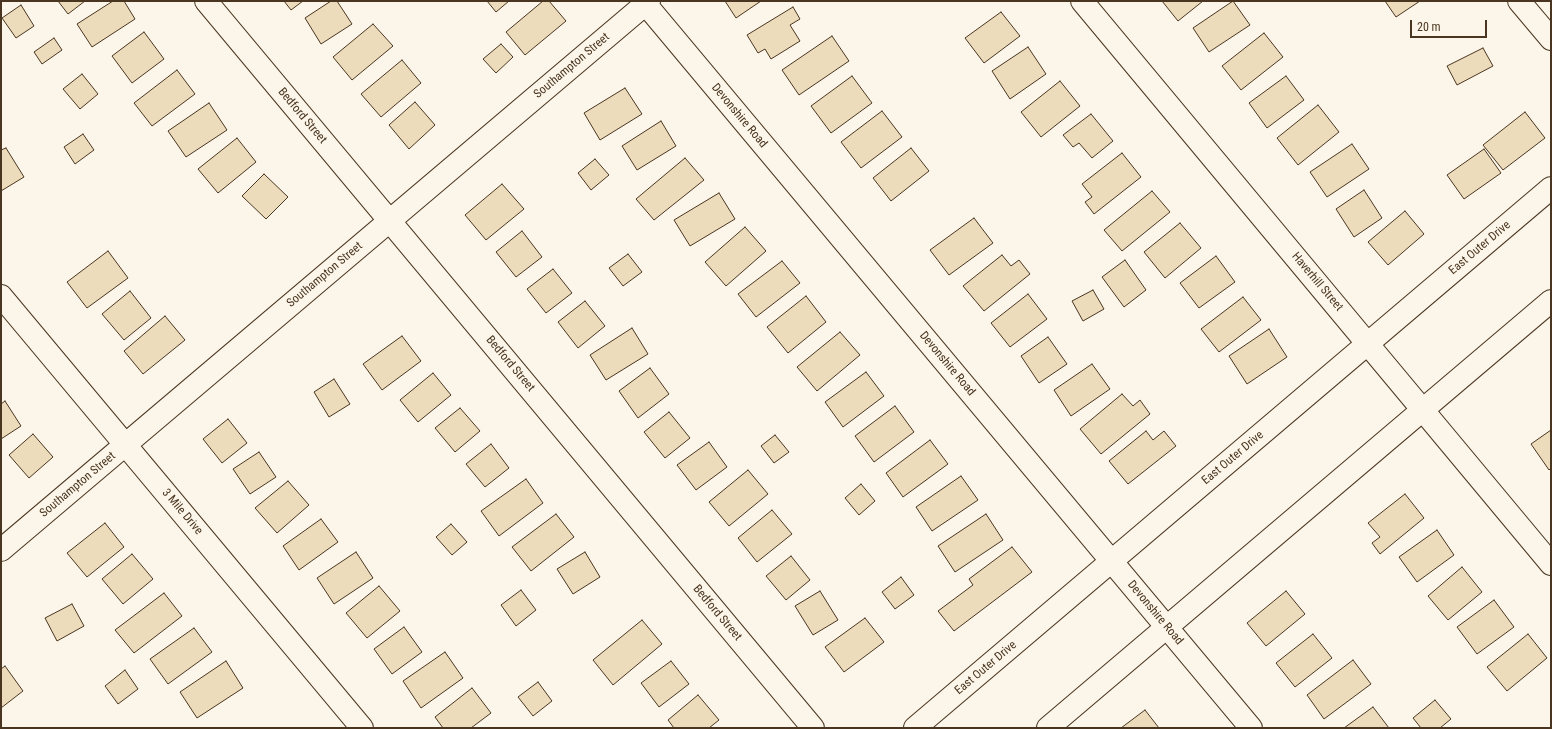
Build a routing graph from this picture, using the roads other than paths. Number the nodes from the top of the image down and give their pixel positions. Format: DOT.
graph roads {
  1 [pos="206,1"];
  2 [pos="1082,1"];
  3 [pos="1519,1"];
  4 [pos="646,2"];
  5 [pos="1551,39"];
  6 [pos="1551,188"];
  7 [pos="389,220"];
  8 [pos="1,296"];
  9 [pos="1551,301"];
  10 [pos="1368,344"];
  11 [pos="1422,410"];
  12 [pos="125,445"];
  13 [pos="1,550"];
  14 [pos="1112,561"];
  15 [pos="1551,564"];
  16 [pos="1167,627"];
  17 [pos="362,728"];
  18 [pos="813,728"];
  19 [pos="915,728"];
  20 [pos="1048,728"];
  21 [pos="1251,728"];
  1 -- 7 [label="street, Bedford Street"];
  2 -- 10 [label="street, Haverhill Street"];
  3 -- 5 [label="street"];
  4 -- 7 [label="street, Southampton Street"];
  4 -- 14 [label="street, Devonshire Road"];
  6 -- 10 [label="street, East Outer Drive"];
  7 -- 12 [label="street, Southampton Street"];
  7 -- 18 [label="street, Bedford Street"];
  8 -- 12 [label="street, 3 Mile Drive"];
  9 -- 11 [label="street"];
  10 -- 11 [label="street, Haverhill Street"];
  10 -- 14 [label="street, East Outer Drive"];
  11 -- 15 [label="street, Haverhill Street"];
  11 -- 16 [label="street"];
  12 -- 13 [label="street, Southampton Street"];
  12 -- 17 [label="street, 3 Mile Drive"];
  14 -- 16 [label="street, Devonshire Road"];
  14 -- 19 [label="street, East Outer Drive"];
  16 -- 20 [label="street"];
  16 -- 21 [label="street, Devonshire Road"];
}
